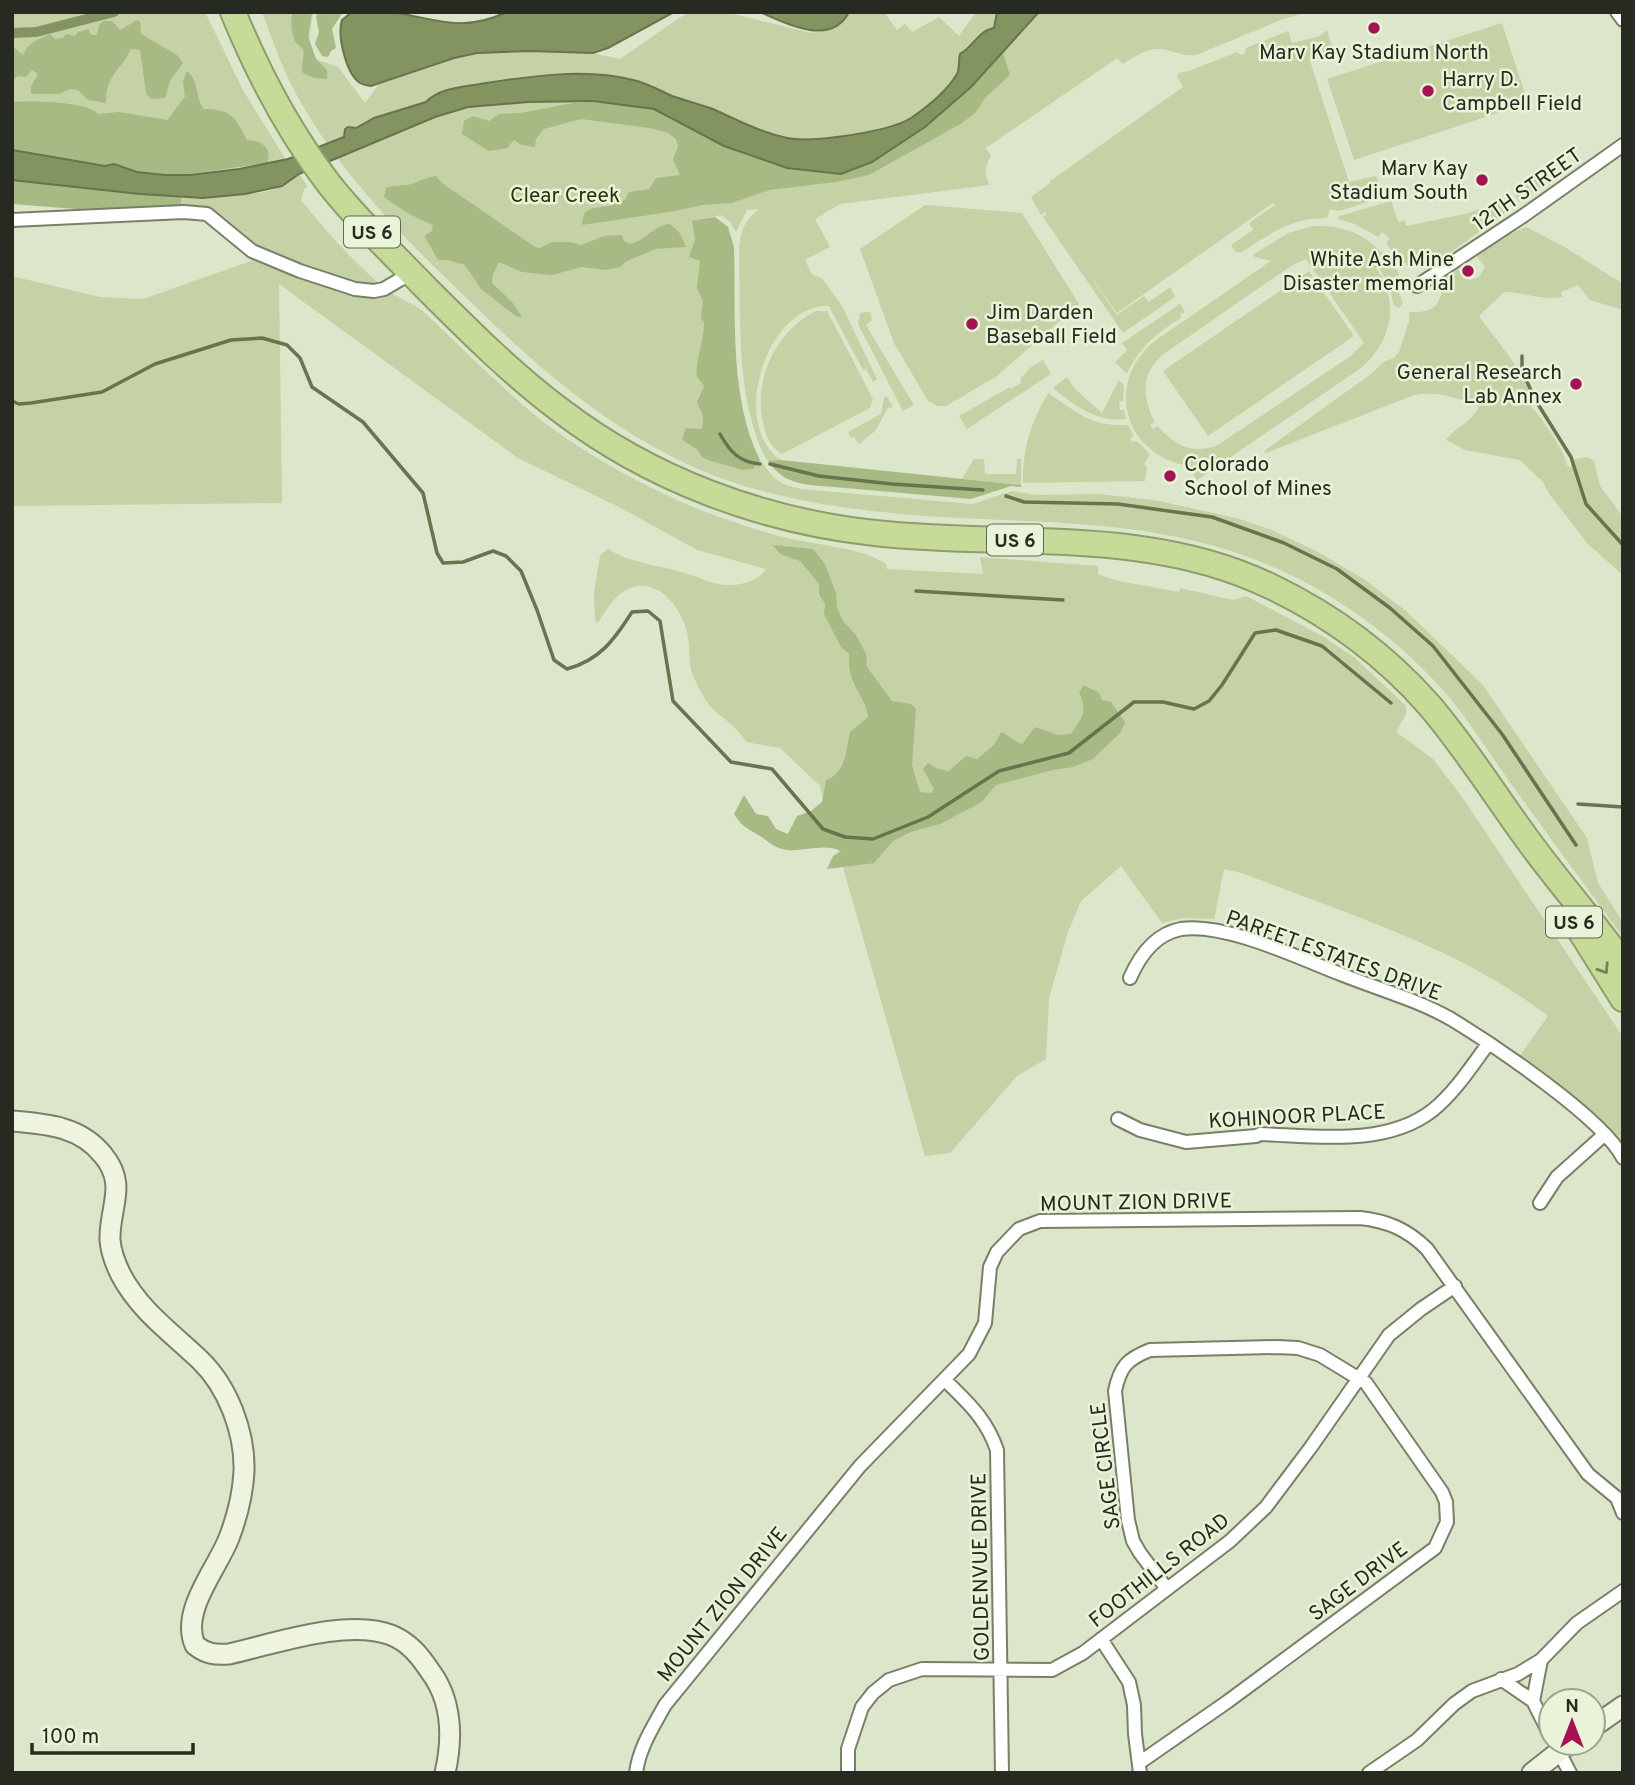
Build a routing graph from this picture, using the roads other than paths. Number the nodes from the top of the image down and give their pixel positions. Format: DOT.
graph roads {
  1 [pos="233,12"];
  2 [pos="1617,12"];
  3 [pos="1623,20"];
  4 [pos="1623,145"];
  5 [pos="12,220"];
  6 [pos="411,272"];
  7 [pos="1417,286"];
  8 [pos="1532,847"];
  9 [pos="1623,964"];
  10 [pos="1130,978"];
  11 [pos="1622,998"];
  12 [pos="1488,1044"];
  13 [pos="1118,1119"];
  14 [pos="12,1121"];
  15 [pos="1605,1134"];
  16 [pos="1623,1158"];
  17 [pos="1540,1203"];
  18 [pos="1455,1286"];
  19 [pos="1357,1378"];
  20 [pos="945,1380"];
  21 [pos="1623,1513"];
  22 [pos="1167,1589"];
  23 [pos="1623,1591"];
  24 [pos="1101,1639"];
  25 [pos="1541,1660"];
  26 [pos="1001,1668"];
  27 [pos="1501,1679"];
  28 [pos="1533,1701"];
  29 [pos="1623,1706"];
  30 [pos="1537,1707"];
  31 [pos="1607,1717"];
  32 [pos="1546,1757"];
  33 [pos="1140,1768"];
  34 [pos="445,1773"];
  35 [pos="636,1773"];
  36 [pos="848,1773"];
  37 [pos="1002,1773"];
  38 [pos="1369,1773"];
  39 [pos="1532,1773"];
  1 -- 6 [label="highway, US 6"];
  2 -- 3 [label="street"];
  4 -- 7 [label="street, 12TH STREET"];
  5 -- 6 [label="street"];
  6 -- 8 [label="highway, US 6"];
  8 -- 9 [label="highway, US 6"];
  8 -- 11 [label="highway, US 6, one-way"];
  10 -- 12 [label="street, PARFET ESTATES DRIVE"];
  12 -- 13 [label="street, KOHINOOR PLACE"];
  12 -- 15 [label="street, PARFET ESTATES DRIVE"];
  14 -- 34 [label="street"];
  15 -- 16 [label="street, PARFET ESTATES DRIVE"];
  15 -- 17 [label="street"];
  18 -- 19 [label="street, FOOTHILLS ROAD"];
  18 -- 20 [label="street, MOUNT ZION DRIVE"];
  18 -- 21 [label="street, MOUNT ZION DRIVE"];
  19 -- 22 [label="street, FOOTHILLS ROAD"];
  19 -- 22 [label="street, SAGE CIRCLE"];
  19 -- 33 [label="street, SAGE DRIVE"];
  20 -- 26 [label="street, GOLDENVUE DRIVE"];
  20 -- 35 [label="street, MOUNT ZION DRIVE"];
  22 -- 24 [label="street, FOOTHILLS ROAD"];
  23 -- 25 [label="street"];
  24 -- 26 [label="street, FOOTHILLS ROAD"];
  24 -- 33 [label="street"];
  25 -- 27 [label="street"];
  25 -- 28 [label="street"];
  26 -- 36 [label="street, FOOTHILLS ROAD"];
  26 -- 37 [label="street, GOLDENVUE DRIVE"];
  27 -- 28 [label="street"];
  27 -- 38 [label="street"];
  28 -- 30 [label="street"];
  29 -- 31 [label="street"];
  32 -- 39 [label="street"];
}
